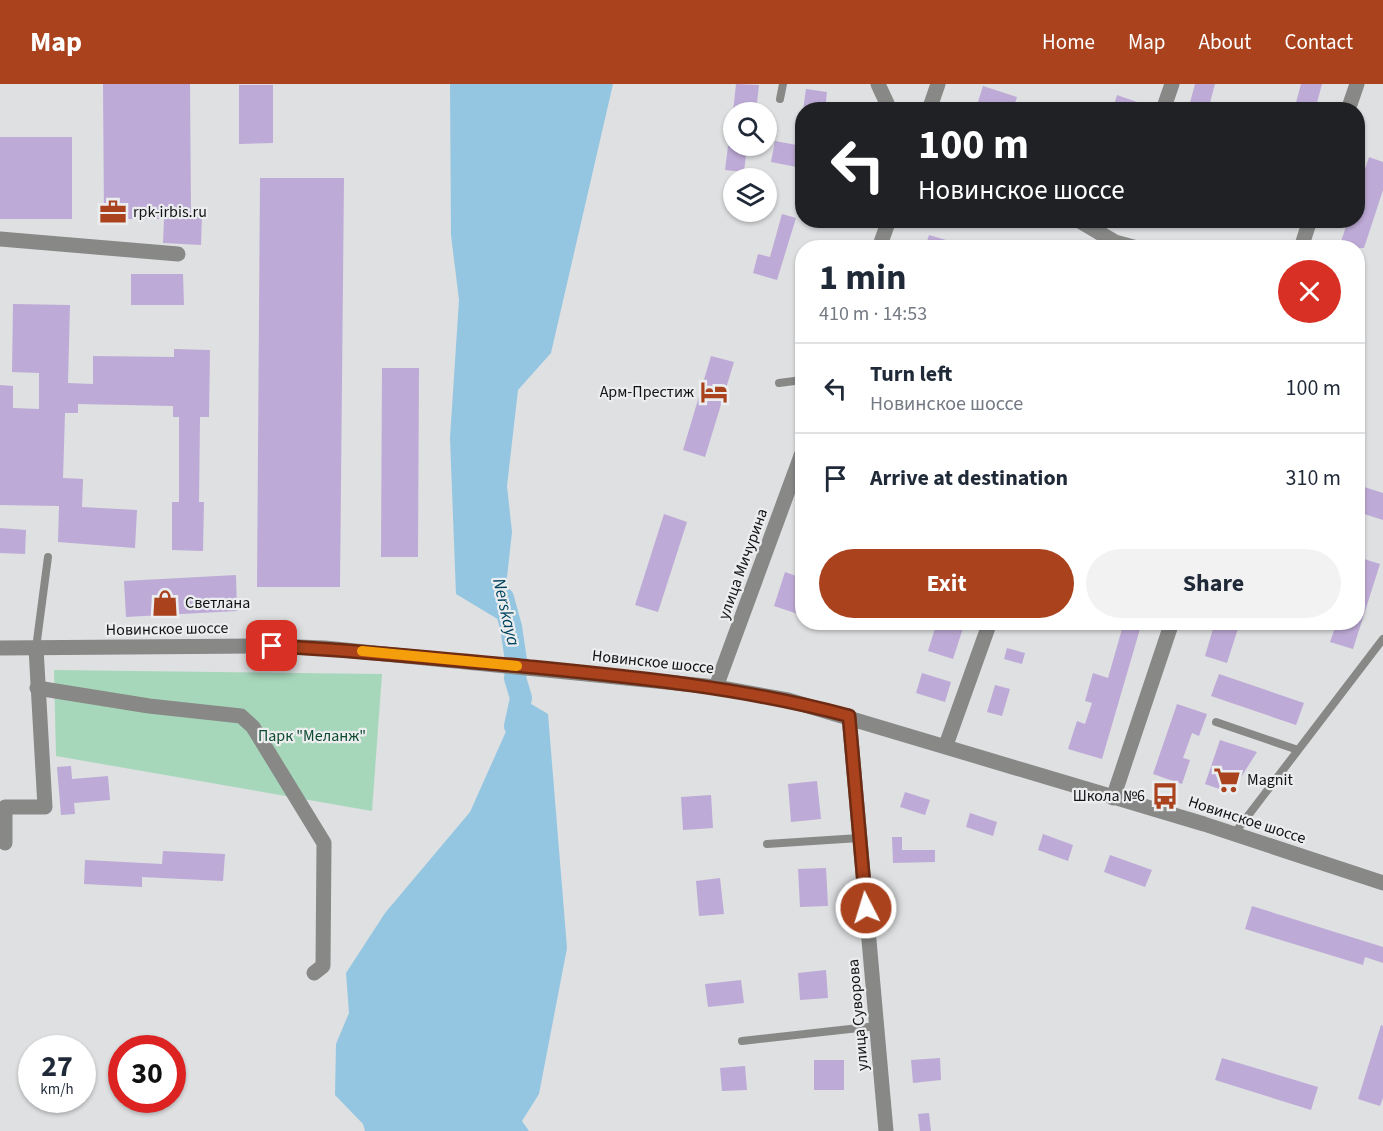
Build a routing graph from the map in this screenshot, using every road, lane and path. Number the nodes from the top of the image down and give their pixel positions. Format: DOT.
graph roads {
  1 [pos="783,84"];
  2 [pos="878,84"];
  3 [pos="938,84"];
  4 [pos="1172,84"];
  5 [pos="1357,84"];
  6 [pos="780,99"];
  7 [pos="886,102"];
  8 [pos="932,102"];
  9 [pos="1166,102"];
  10 [pos="1351,102"];
  11 [pos="1090,228"];
  12 [pos="0,239"];
  13 [pos="1108,240"];
  14 [pos="178,254"];
  15 [pos="795,381"];
  16 [pos="779,383"];
  17 [pos="795,472"];
  18 [pos="48,558"];
  19 [pos="987,630"];
  20 [pos="1169,630"];
  21 [pos="1383,639"];
  22 [pos="0,648"];
  23 [pos="36,648"];
  24 [pos="716,687"];
  25 [pos="37,688"];
  26 [pos="849,716"];
  27 [pos="1215,722"];
  28 [pos="946,745"];
  29 [pos="1298,750"];
  30 [pos="1113,798"];
  31 [pos="1234,834"];
  32 [pos="859,838"];
  33 [pos="5,843"];
  34 [pos="767,844"];
  35 [pos="1383,883"];
  36 [pos="314,973"];
  37 [pos="877,1026"];
  38 [pos="742,1041"];
  39 [pos="886,1131"];
  1 -- 6 [label="lane"];
  2 -- 7 [label="street"];
  3 -- 8 [label="street"];
  4 -- 9 [label="street"];
  5 -- 10 [label="street"];
  11 -- 13 [label="street"];
  12 -- 14 [label="street"];
  15 -- 16 [label="lane"];
  17 -- 24 [label="street, улица Мичурина"];
  18 -- 23 [label="lane"];
  19 -- 28 [label="street"];
  20 -- 30 [label="street"];
  21 -- 29 [label="lane"];
  22 -- 23 [label="street, Новинское шоссе"];
  23 -- 24 [label="street, Новинское шоссе"];
  23 -- 25 [label="street"];
  24 -- 26 [label="street, Новинское шоссе"];
  25 -- 33 [label="street"];
  25 -- 36 [label="street"];
  26 -- 28 [label="street, Новинское шоссе"];
  26 -- 32 [label="street, улица Суворова"];
  27 -- 29 [label="lane"];
  28 -- 30 [label="street, Новинское шоссе"];
  29 -- 31 [label="lane"];
  30 -- 31 [label="street, Новинское шоссе"];
  31 -- 35 [label="street, Новинское шоссе"];
  32 -- 34 [label="lane"];
  32 -- 37 [label="street, улица Суворова"];
  37 -- 38 [label="lane"];
  37 -- 39 [label="street, улица Суворова"];
}
